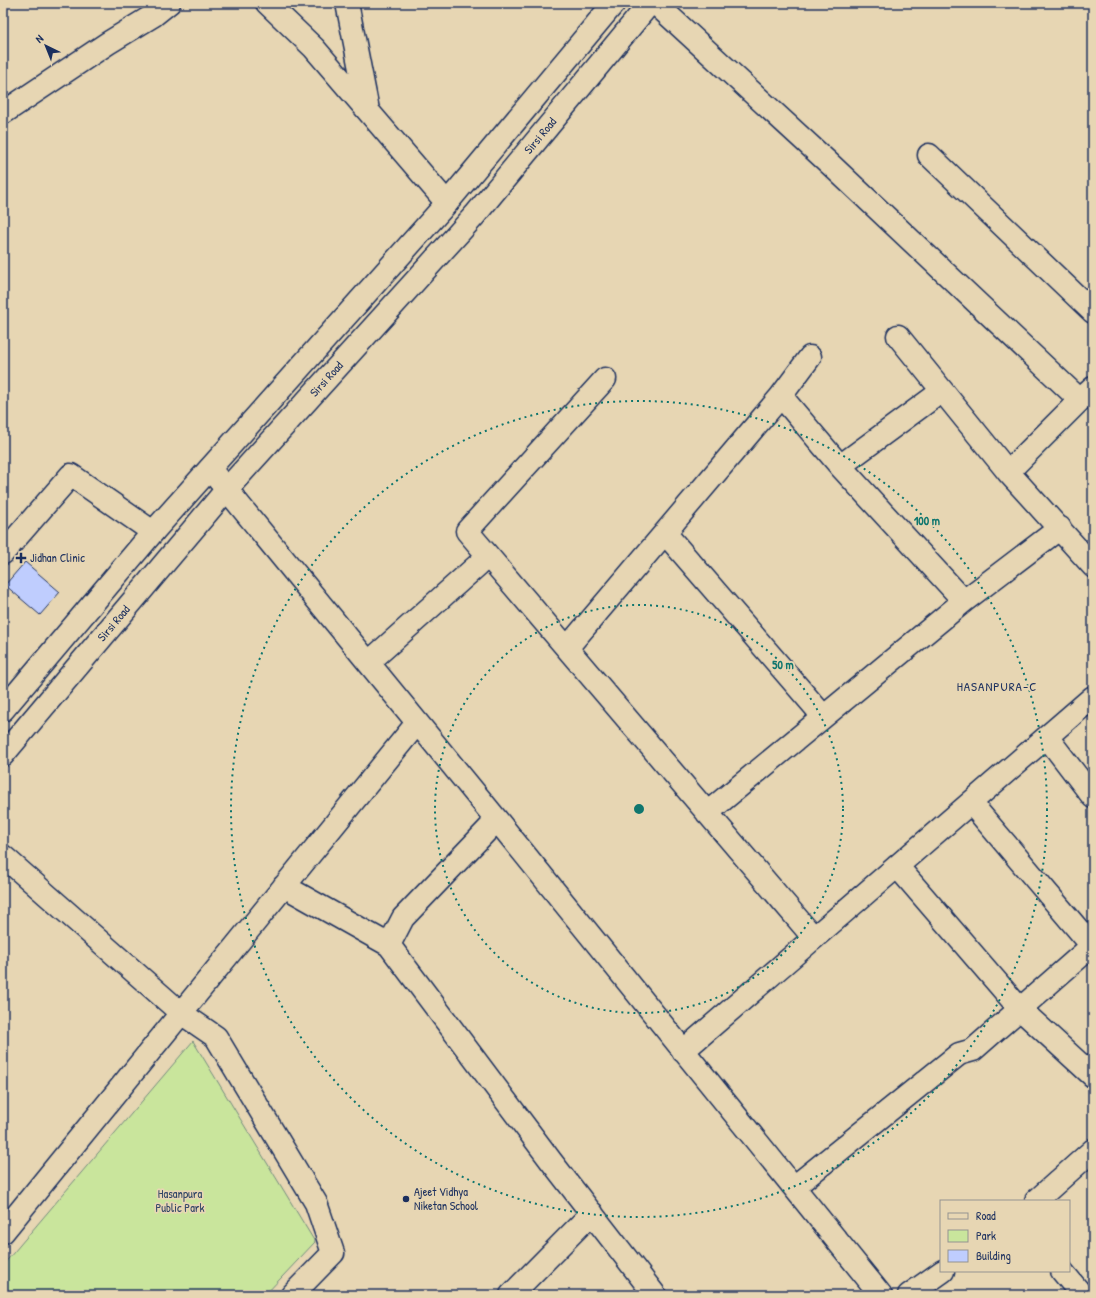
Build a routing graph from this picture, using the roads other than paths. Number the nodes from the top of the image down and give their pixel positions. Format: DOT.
graph roads {
  1 [pos="169,3"];
  2 [pos="267,3"];
  3 [pos="346,3"];
  4 [pos="614,3"];
  5 [pos="650,3"];
  6 [pos="654,3"];
  7 [pos="3,113"];
  8 [pos="368,113"];
  9 [pos="929,155"];
  10 [pos="446,203"];
  11 [pos="1093,312"];
  12 [pos="898,336"];
  13 [pos="810,357"];
  14 [pos="605,379"];
  15 [pos="942,391"];
  16 [pos="1086,394"];
  17 [pos="782,396"];
  18 [pos="840,466"];
  19 [pos="210,469"];
  20 [pos="1008,472"];
  21 [pos="226,489"];
  22 [pos="1060,528"];
  23 [pos="153,532"];
  24 [pos="665,533"];
  25 [pos="3,553"];
  26 [pos="488,556"];
  27 [pos="1093,566"];
  28 [pos="964,601"];
  29 [pos="567,648"];
  30 [pos="369,662"];
  31 [pos="1093,697"];
  32 [pos="3,710"];
  33 [pos="823,716"];
  34 [pos="417,722"];
  35 [pos="1047,737"];
  36 [pos="3,756"];
  37 [pos="1093,797"];
  38 [pos="971,803"];
  39 [pos="707,813"];
  40 [pos="497,820"];
  41 [pos="3,856"];
  42 [pos="898,866"];
  43 [pos="284,886"];
  44 [pos="814,938"];
  45 [pos="389,945"];
  46 [pos="1093,946"];
  47 [pos="1020,1009"];
  48 [pos="181,1013"];
  49 [pos="683,1051"];
  50 [pos="1093,1076"];
  51 [pos="1093,1150"];
  52 [pos="794,1187"];
  53 [pos="1037,1200"];
  54 [pos="592,1213"];
  55 [pos="3,1232"];
  56 [pos="942,1272"];
  57 [pos="1063,1272"];
  58 [pos="292,1295"];
  59 [pos="511,1295"];
  60 [pos="655,1295"];
  61 [pos="881,1295"];
  62 [pos="910,1295"];
  63 [pos="1082,1295"];
  1 -- 7 [label="street"];
  2 -- 8 [label="street"];
  3 -- 8 [label="street"];
  4 -- 10 [label="street"];
  5 -- 21 [label="street, Sirsi Road"];
  6 -- 16 [label="street"];
  8 -- 10 [label="street"];
  9 -- 11 [label="street"];
  10 -- 19 [label="street"];
  12 -- 15 [label="street"];
  13 -- 17 [label="street"];
  14 -- 26 [label="street"];
  15 -- 18 [label="street"];
  15 -- 20 [label="street"];
  16 -- 20 [label="street"];
  17 -- 18 [label="street"];
  17 -- 24 [label="street"];
  18 -- 28 [label="street"];
  19 -- 21 [label="street"];
  19 -- 23 [label="street"];
  20 -- 22 [label="street"];
  21 -- 30 [label="street"];
  21 -- 36 [label="street, Sirsi Road"];
  22 -- 27 [label="street"];
  22 -- 28 [label="street"];
  23 -- 25 [label="street"];
  23 -- 32 [label="street"];
  24 -- 29 [label="street"];
  24 -- 33 [label="street"];
  26 -- 29 [label="street"];
  26 -- 30 [label="street"];
  28 -- 33 [label="street"];
  29 -- 39 [label="street"];
  30 -- 34 [label="street"];
  31 -- 35 [label="street"];
  33 -- 39 [label="street"];
  34 -- 40 [label="street"];
  34 -- 43 [label="street"];
  35 -- 37 [label="street"];
  35 -- 38 [label="street"];
  38 -- 42 [label="street"];
  38 -- 46 [label="street"];
  39 -- 44 [label="street"];
  40 -- 45 [label="street"];
  40 -- 49 [label="street"];
  41 -- 48 [label="street"];
  42 -- 44 [label="street"];
  42 -- 47 [label="street"];
  43 -- 45 [label="street"];
  43 -- 48 [label="street"];
  44 -- 49 [label="street"];
  45 -- 54 [label="street"];
  46 -- 47 [label="street"];
  47 -- 50 [label="street"];
  47 -- 52 [label="street"];
  48 -- 55 [label="street"];
  48 -- 58 [label="street"];
  49 -- 52 [label="street"];
  51 -- 53 [label="street"];
  52 -- 61 [label="street"];
  54 -- 59 [label="street"];
  54 -- 60 [label="street"];
  56 -- 62 [label="street"];
  57 -- 63 [label="street"];
}
